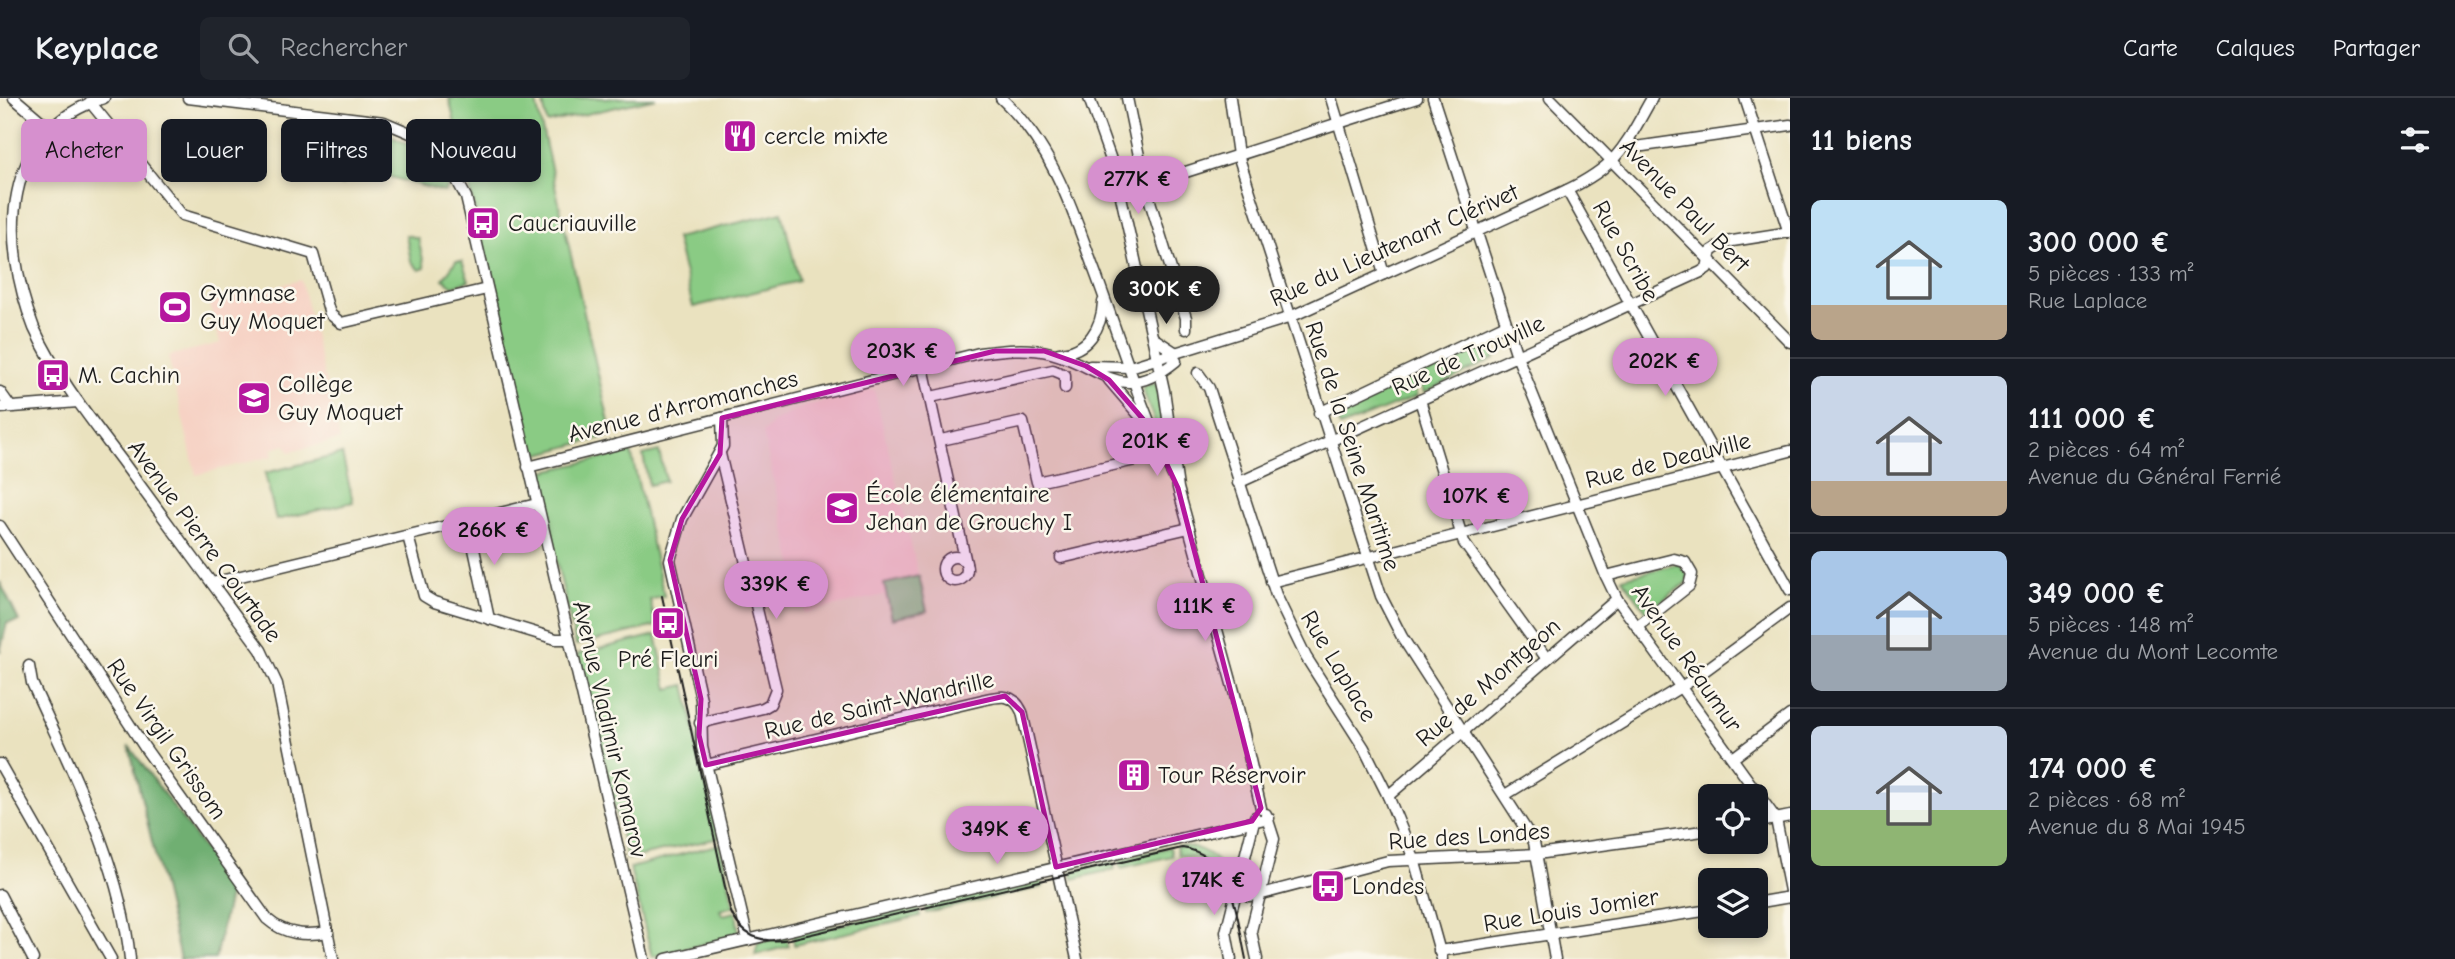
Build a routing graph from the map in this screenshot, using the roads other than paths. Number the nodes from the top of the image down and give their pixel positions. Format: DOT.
graph roads {
  1 [pos="14,98"];
  2 [pos="104,98"];
  3 [pos="188,98"];
  4 [pos="1000,98"];
  5 [pos="1089,98"];
  6 [pos="1127,98"];
  7 [pos="1230,98"];
  8 [pos="1331,98"];
  9 [pos="1417,98"];
  10 [pos="1433,98"];
  11 [pos="1550,98"];
  12 [pos="1652,98"];
  13 [pos="1745,98"];
  14 [pos="215,99"];
  15 [pos="90,103"];
  16 [pos="39,119"];
  17 [pos="62,119"];
  18 [pos="1339,123"];
  19 [pos="1790,125"];
  20 [pos="1756,130"];
  21 [pos="1628,141"];
  22 [pos="1238,155"];
  23 [pos="1614,161"];
  24 [pos="21,170"];
  25 [pos="1145,185"];
  26 [pos="1567,190"];
  27 [pos="1476,232"];
  28 [pos="1789,232"];
  29 [pos="1709,259"];
  30 [pos="1384,274"];
  31 [pos="487,289"];
  32 [pos="1104,294"];
  33 [pos="1631,304"];
  34 [pos="1288,318"];
  35 [pos="1507,324"];
  36 [pos="1186,329"];
  37 [pos="1153,338"];
  38 [pos="1790,342"];
  39 [pos="1054,354"];
  40 [pos="1178,355"];
  41 [pos="1517,356"];
  42 [pos="1157,358"];
  43 [pos="1086,366"];
  44 [pos="923,367"];
  45 [pos="1130,367"];
  46 [pos="1161,373"];
  47 [pos="1198,373"];
  48 [pos="1109,380"];
  49 [pos="1135,382"];
  50 [pos="1065,388"];
  51 [pos="1164,390"];
  52 [pos="0,392"];
  53 [pos="931,397"];
  54 [pos="1420,400"];
  55 [pos="78,402"];
  56 [pos="5,407"];
  57 [pos="1319,412"];
  58 [pos="722,418"];
  59 [pos="1149,426"];
  60 [pos="941,440"];
  61 [pos="1328,442"];
  62 [pos="1790,451"];
  63 [pos="720,454"];
  64 [pos="1162,454"];
  65 [pos="528,467"];
  66 [pos="1722,468"];
  67 [pos="1238,483"];
  68 [pos="1178,488"];
  69 [pos="537,504"];
  70 [pos="1576,505"];
  71 [pos="468,521"];
  72 [pos="0,526"];
  73 [pos="1189,528"];
  74 [pos="1461,534"];
  75 [pos="408,536"];
  76 [pos="1061,558"];
  77 [pos="1366,558"];
  78 [pos="966,563"];
  79 [pos="1606,576"];
  80 [pos="1271,582"];
  81 [pos="212,583"];
  82 [pos="1790,590"];
  83 [pos="1616,599"];
  84 [pos="1790,608"];
  85 [pos="489,619"];
  86 [pos="1638,626"];
  87 [pos="568,639"];
  88 [pos="1547,659"];
  89 [pos="29,666"];
  90 [pos="1682,687"];
  91 [pos="1790,715"];
  92 [pos="700,723"];
  93 [pos="1463,732"];
  94 [pos="1732,758"];
  95 [pos="0,764"];
  96 [pos="706,765"];
  97 [pos="1505,795"];
  98 [pos="1388,796"];
  99 [pos="1261,808"];
  100 [pos="1790,816"];
  101 [pos="1269,818"];
  102 [pos="1776,819"];
  103 [pos="1768,820"];
  104 [pos="1252,821"];
  105 [pos="1698,832"];
  106 [pos="1537,854"];
  107 [pos="1414,859"];
  108 [pos="1056,867"];
  109 [pos="1236,889"];
  110 [pos="1790,891"];
  111 [pos="1263,894"];
  112 [pos="0,895"];
  113 [pos="1790,897"];
  114 [pos="1768,901"];
  115 [pos="1698,912"];
  116 [pos="328,932"];
  117 [pos="1551,934"];
  118 [pos="748,940"];
  119 [pos="1441,955"];
  120 [pos="33,959"];
  121 [pos="111,959"];
  122 [pos="130,959"];
  123 [pos="333,959"];
  124 [pos="644,959"];
  125 [pos="666,959"];
  126 [pos="1077,959"];
  127 [pos="1231,959"];
  128 [pos="1257,959"];
  129 [pos="1555,959"];
  1 -- 16 [label="street"];
  2 -- 15 [label="street"];
  3 -- 14 [label="street"];
  4 -- 32 [label="street"];
  5 -- 37 [label="street"];
  6 -- 25 [label="street"];
  7 -- 22 [label="street, Rue de la Seine Maritime"];
  8 -- 18 [label="street"];
  9 -- 18 [label="street"];
  10 -- 27 [label="street, Avenue Réaumur"];
  11 -- 23 [label="street, Avenue Paul Bert"];
  12 -- 21 [label="street"];
  13 -- 20 [label="street"];
  14 -- 31 [label="street, Avenue Vladimir Komarov"];
  15 -- 17 [label="street"];
  15 -- 31 [label="street"];
  18 -- 22 [label="street"];
  18 -- 30 [label="street"];
  19 -- 20 [label="street"];
  20 -- 21 [label="street"];
  20 -- 28 [label="street"];
  21 -- 23 [label="street"];
  22 -- 25 [label="street"];
  22 -- 34 [label="street, Rue de la Seine Maritime"];
  23 -- 26 [label="street, Rue du Lieutenant Clérivet"];
  23 -- 29 [label="street, Avenue Paul Bert"];
  24 -- 55 [label="street, Avenue Pierre Courtade"];
  25 -- 36 [label="street"];
  26 -- 27 [label="street, Rue du Lieutenant Clérivet"];
  26 -- 33 [label="street, Rue Scribe"];
  27 -- 30 [label="street, Rue du Lieutenant Clérivet"];
  27 -- 35 [label="street, Avenue Réaumur"];
  28 -- 29 [label="street, Rue de Trouville"];
  29 -- 33 [label="street, Rue de Trouville"];
  29 -- 38 [label="street, Avenue Paul Bert"];
  30 -- 34 [label="street, Rue du Lieutenant Clérivet"];
  31 -- 65 [label="street, Avenue Vladimir Komarov"];
  32 -- 39 [label="street, Avenue d'Arromanches"];
  32 -- 45 [label="street"];
  33 -- 41 [label="street, Rue de Trouville"];
  33 -- 66 [label="street, Rue Scribe"];
  34 -- 40 [label="street, Rue du Lieutenant Clérivet"];
  34 -- 57 [label="street, Rue de la Seine Maritime"];
  35 -- 41 [label="street, Avenue Réaumur"];
  35 -- 57 [label="street, Rue de Trouville"];
  37 -- 40 [label="street"];
  37 -- 42 [label="street"];
  39 -- 43 [label="street, Avenue d'Arromanches"];
  39 -- 44 [label="street, Avenue d'Arromanches"];
  40 -- 42 [label="street, Rue du Lieutenant Clérivet"];
  40 -- 46 [label="street, Rue du Lieutenant Clérivet"];
  40 -- 51 [label="street"];
  41 -- 54 [label="street, Rue de Trouville"];
  41 -- 70 [label="street, Avenue Réaumur"];
  42 -- 45 [label="street, Rue du Lieutenant Clérivet"];
  42 -- 46 [label="street"];
  43 -- 45 [label="street, Avenue d'Arromanches"];
  43 -- 48 [label="street, Avenue d'Arromanches"];
  44 -- 53 [label="street"];
  44 -- 58 [label="street, Avenue d'Arromanches"];
  45 -- 49 [label="street"];
  46 -- 49 [label="street, Rue du Lieutenant Clérivet"];
  46 -- 51 [label="street"];
  47 -- 67 [label="street, Rue Laplace"];
  48 -- 49 [label="street, Avenue d'Arromanches"];
  48 -- 59 [label="street"];
  49 -- 59 [label="street"];
  50 -- 53 [label="street"];
  51 -- 68 [label="street"];
  52 -- 56 [label="street"];
  53 -- 60 [label="street"];
  54 -- 61 [label="street, Rue de Trouville"];
  54 -- 74 [label="street"];
  55 -- 56 [label="street"];
  55 -- 81 [label="street, Avenue Pierre Courtade"];
  57 -- 61 [label="street, Rue de la Seine Maritime"];
  58 -- 63 [label="street"];
  58 -- 65 [label="street, Avenue d'Arromanches"];
  59 -- 64 [label="street"];
  60 -- 64 [label="street"];
  60 -- 78 [label="street"];
  61 -- 67 [label="street, Rue de Trouville"];
  61 -- 77 [label="street, Rue de la Seine Maritime"];
  62 -- 66 [label="street, Rue de Deauville"];
  63 -- 92 [label="street"];
  63 -- 92 [label="street"];
  64 -- 68 [label="street"];
  65 -- 69 [label="street, Avenue Vladimir Komarov"];
  66 -- 70 [label="street, Rue de Deauville"];
  66 -- 82 [label="street, Rue Scribe"];
  67 -- 80 [label="street, Rue Laplace"];
  68 -- 73 [label="street"];
  69 -- 71 [label="street"];
  69 -- 87 [label="street, Avenue Vladimir Komarov"];
  70 -- 74 [label="street, Rue de Deauville"];
  70 -- 79 [label="street, Avenue Réaumur"];
  71 -- 75 [label="street"];
  71 -- 85 [label="street"];
  72 -- 116 [label="street, Rue Virgil Grissom"];
  73 -- 76 [label="street"];
  73 -- 99 [label="street"];
  74 -- 77 [label="street, Rue de Deauville"];
  74 -- 88 [label="street"];
  75 -- 81 [label="street"];
  75 -- 85 [label="street"];
  77 -- 80 [label="street, Rue de Deauville"];
  77 -- 93 [label="street, Rue de la Seine Maritime"];
  79 -- 83 [label="street, Avenue Réaumur"];
  79 -- 86 [label="street"];
  80 -- 98 [label="street, Rue Laplace"];
  81 -- 116 [label="street, Avenue Pierre Courtade"];
  83 -- 86 [label="street, Avenue Réaumur"];
  83 -- 88 [label="street, Rue de Montgeon"];
  84 -- 90 [label="street"];
  85 -- 87 [label="street"];
  86 -- 90 [label="street, Avenue Réaumur"];
  87 -- 124 [label="street, Avenue Vladimir Komarov"];
  88 -- 93 [label="street, Rue de Montgeon"];
  89 -- 122 [label="street"];
  90 -- 94 [label="street, Avenue Réaumur"];
  90 -- 97 [label="street"];
  91 -- 94 [label="street"];
  92 -- 96 [label="street"];
  93 -- 97 [label="street, Rue de la Seine Maritime"];
  93 -- 98 [label="street, Rue de Montgeon"];
  94 -- 102 [label="street, Avenue Réaumur"];
  95 -- 121 [label="street"];
  96 -- 108 [label="street, Rue de Saint-Wandrille"];
  96 -- 118 [label="street"];
  97 -- 106 [label="street, Rue de la Seine Maritime"];
  98 -- 107 [label="street, Rue Laplace"];
  99 -- 101 [label="street"];
  99 -- 104 [label="street"];
  100 -- 102 [label="street"];
  101 -- 104 [label="street"];
  101 -- 111 [label="street"];
  102 -- 103 [label="street"];
  102 -- 110 [label="street"];
  104 -- 108 [label="street"];
  104 -- 109 [label="street"];
  105 -- 106 [label="street, Rue des Londes"];
  106 -- 107 [label="street, Rue des Londes"];
  106 -- 117 [label="street, Rue de la Seine Maritime"];
  107 -- 111 [label="street, Rue des Londes"];
  107 -- 119 [label="street, Rue Laplace"];
  108 -- 118 [label="street"];
  108 -- 126 [label="street"];
  109 -- 111 [label="street, Rue des Londes"];
  109 -- 127 [label="street"];
  111 -- 128 [label="street"];
  112 -- 120 [label="street"];
  113 -- 114 [label="street"];
  115 -- 117 [label="street, Rue Louis Jomier"];
  116 -- 123 [label="street, Avenue Pierre Courtade"];
  117 -- 119 [label="street, Rue Louis Jomier"];
  117 -- 129 [label="street, Rue de la Seine Maritime"];
  118 -- 125 [label="street"];
}
